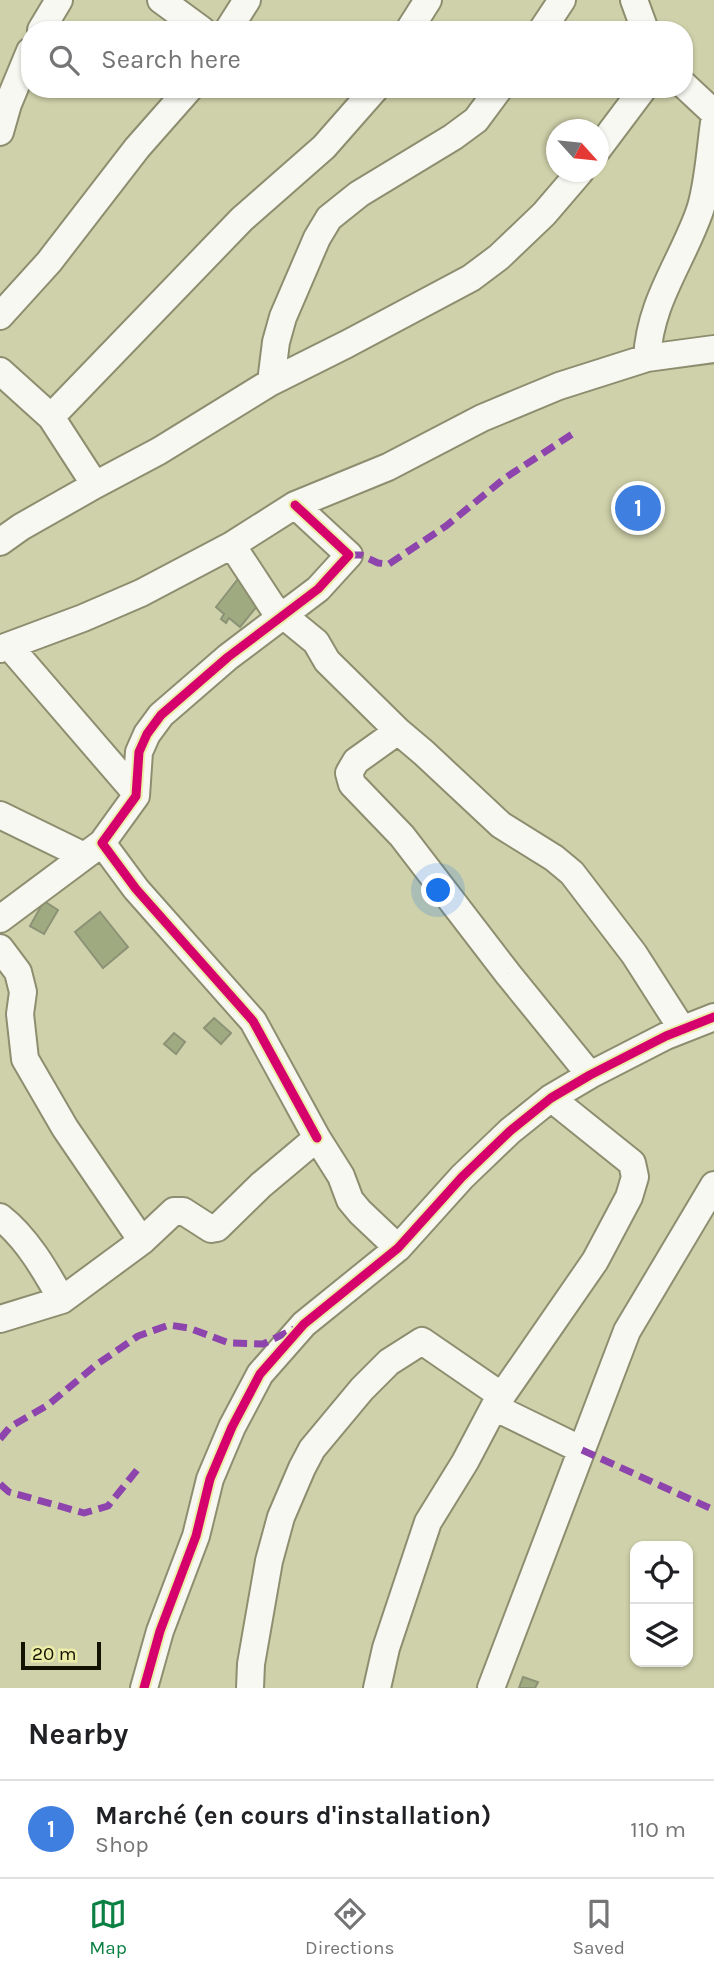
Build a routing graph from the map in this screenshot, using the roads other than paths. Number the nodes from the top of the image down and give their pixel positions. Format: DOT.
graph roads {
  1 [pos="60,0"];
  2 [pos="161,0"];
  3 [pos="247,0"];
  4 [pos="428,0"];
  5 [pos="562,0"];
  6 [pos="634,0"];
  7 [pos="47,21"];
  8 [pos="190,21"];
  9 [pos="234,21"];
  10 [pos="415,21"];
  11 [pos="548,21"];
  12 [pos="642,21"];
  13 [pos="21,68"];
  14 [pos="693,93"];
  15 [pos="181,98"];
  16 [pos="366,98"];
  17 [pos="492,98"];
  18 [pos="636,98"];
  19 [pos="4,101"];
  20 [pos="714,113"];
  21 [pos="714,123"];
  22 [pos="0,132"];
  23 [pos="609,134"];
  24 [pos="571,182"];
  25 [pos="0,316"];
  26 [pos="714,349"];
  27 [pos="647,358"];
  28 [pos="0,370"];
  29 [pos="271,382"];
  30 [pos="51,417"];
  31 [pos="95,485"];
  32 [pos="295,505"];
  33 [pos="0,542"];
  34 [pos="232,545"];
  35 [pos="283,616"];
  36 [pos="5,648"];
  37 [pos="398,732"];
  38 [pos="135,792"];
  39 [pos="0,815"];
  40 [pos="93,849"];
  41 [pos="0,919"];
  42 [pos="0,948"];
  43 [pos="714,1017"];
  44 [pos="682,1029"];
  45 [pos="590,1075"];
  46 [pos="551,1098"];
  47 [pos="317,1138"];
  48 [pos="714,1185"];
  49 [pos="0,1217"];
  50 [pos="142,1241"];
  51 [pos="398,1248"];
  52 [pos="62,1300"];
  53 [pos="0,1318"];
  54 [pos="498,1402"];
  55 [pos="582,1450"];
  56 [pos="144,1688"];
  57 [pos="250,1688"];
  58 [pos="377,1688"];
  59 [pos="491,1688"];
  1 -- 7 [label="street"];
  2 -- 8 [label="street"];
  3 -- 9 [label="street"];
  4 -- 10 [label="street"];
  5 -- 11 [label="street"];
  6 -- 12 [label="street"];
  13 -- 19 [label="street"];
  14 -- 20 [label="street"];
  15 -- 25 [label="street"];
  16 -- 30 [label="street"];
  17 -- 29 [label="street"];
  18 -- 23 [label="street"];
  19 -- 22 [label="street"];
  21 -- 27 [label="street"];
  24 -- 29 [label="street"];
  26 -- 27 [label="street"];
  27 -- 32 [label="street"];
  28 -- 30 [label="street"];
  29 -- 31 [label="street"];
  30 -- 31 [label="street"];
  31 -- 33 [label="street"];
  32 -- 34 [label="street"];
  32 -- 35 [label="street"];
  34 -- 35 [label="street"];
  34 -- 36 [label="street"];
  35 -- 37 [label="street"];
  35 -- 38 [label="street"];
  36 -- 38 [label="street"];
  37 -- 44 [label="street"];
  37 -- 45 [label="street"];
  38 -- 40 [label="street"];
  39 -- 40 [label="street"];
  40 -- 41 [label="street"];
  40 -- 47 [label="street"];
  42 -- 50 [label="street"];
  43 -- 44 [label="street"];
  44 -- 45 [label="street"];
  45 -- 46 [label="street"];
  46 -- 51 [label="street"];
  46 -- 54 [label="street"];
  47 -- 50 [label="street"];
  47 -- 51 [label="street"];
  48 -- 55 [label="street"];
  49 -- 52 [label="street"];
  50 -- 52 [label="street"];
  51 -- 56 [label="street"];
  52 -- 53 [label="street"];
  54 -- 55 [label="street"];
  54 -- 57 [label="street"];
  54 -- 58 [label="street"];
  55 -- 59 [label="street"];
}
